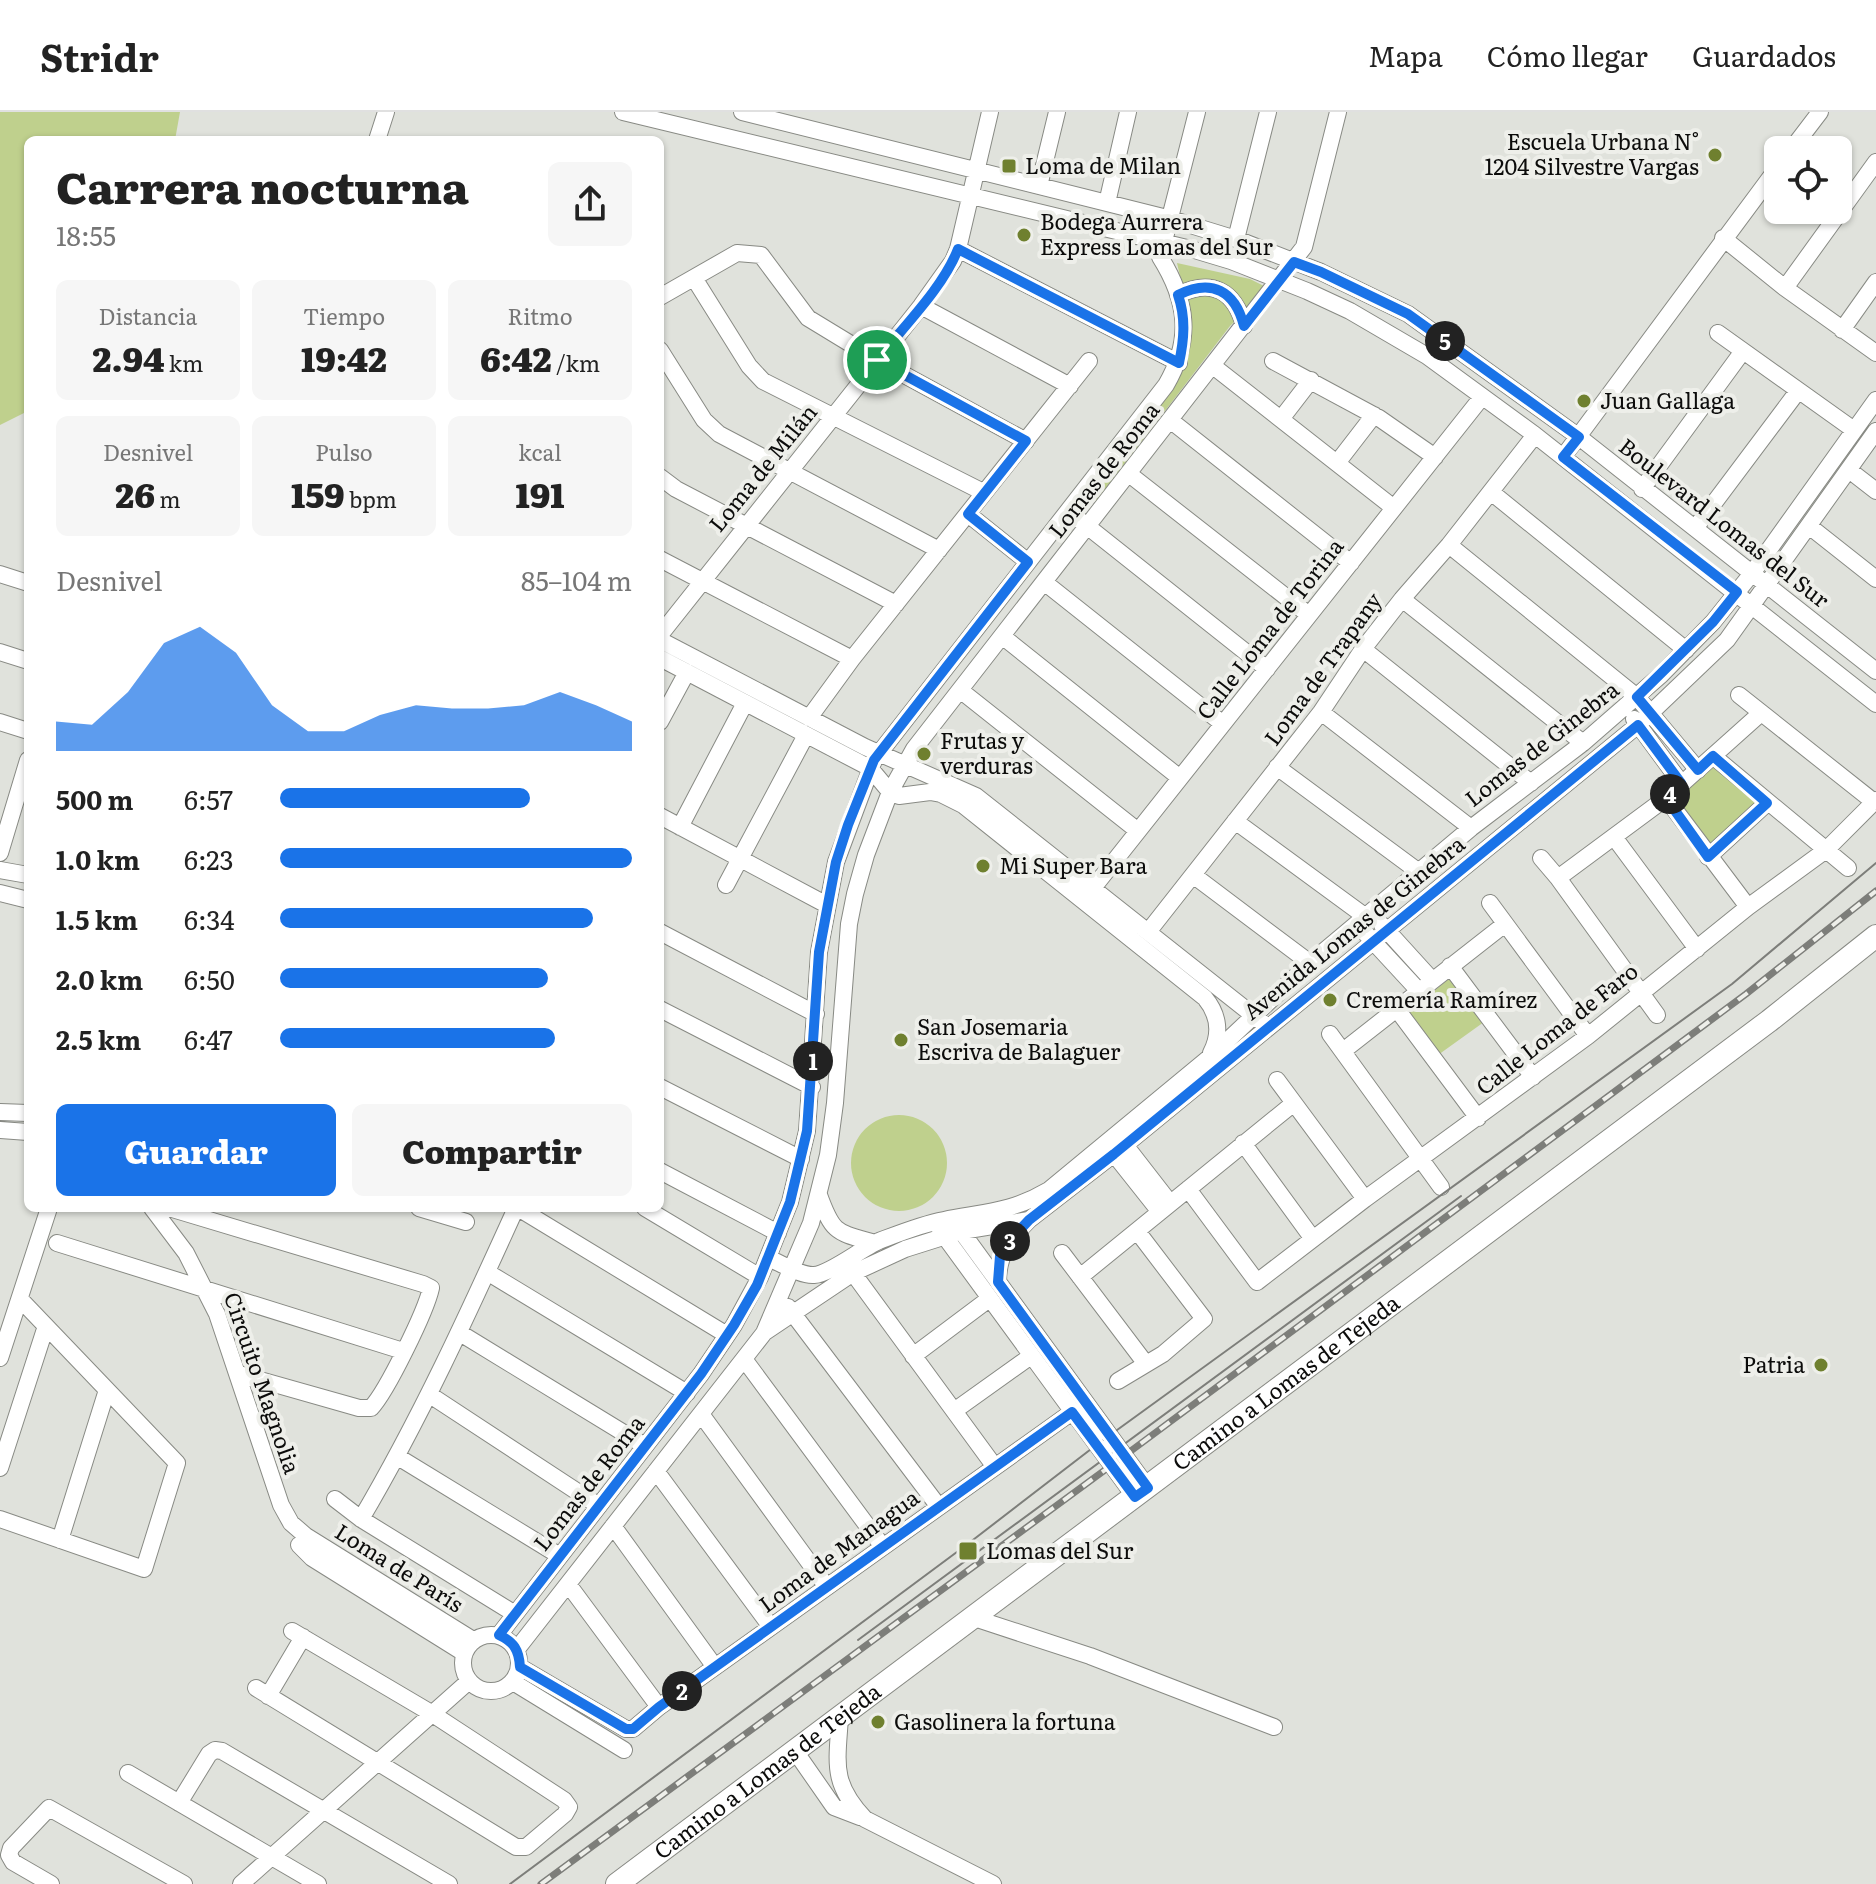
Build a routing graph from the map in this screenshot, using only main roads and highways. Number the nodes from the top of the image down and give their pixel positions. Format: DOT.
graph roads {
  1 [pos="1876,936"];
  2 [pos="617,1884"];
  1 -- 2 [label="main road, Camino a Lomas de Tejeda"];
}
